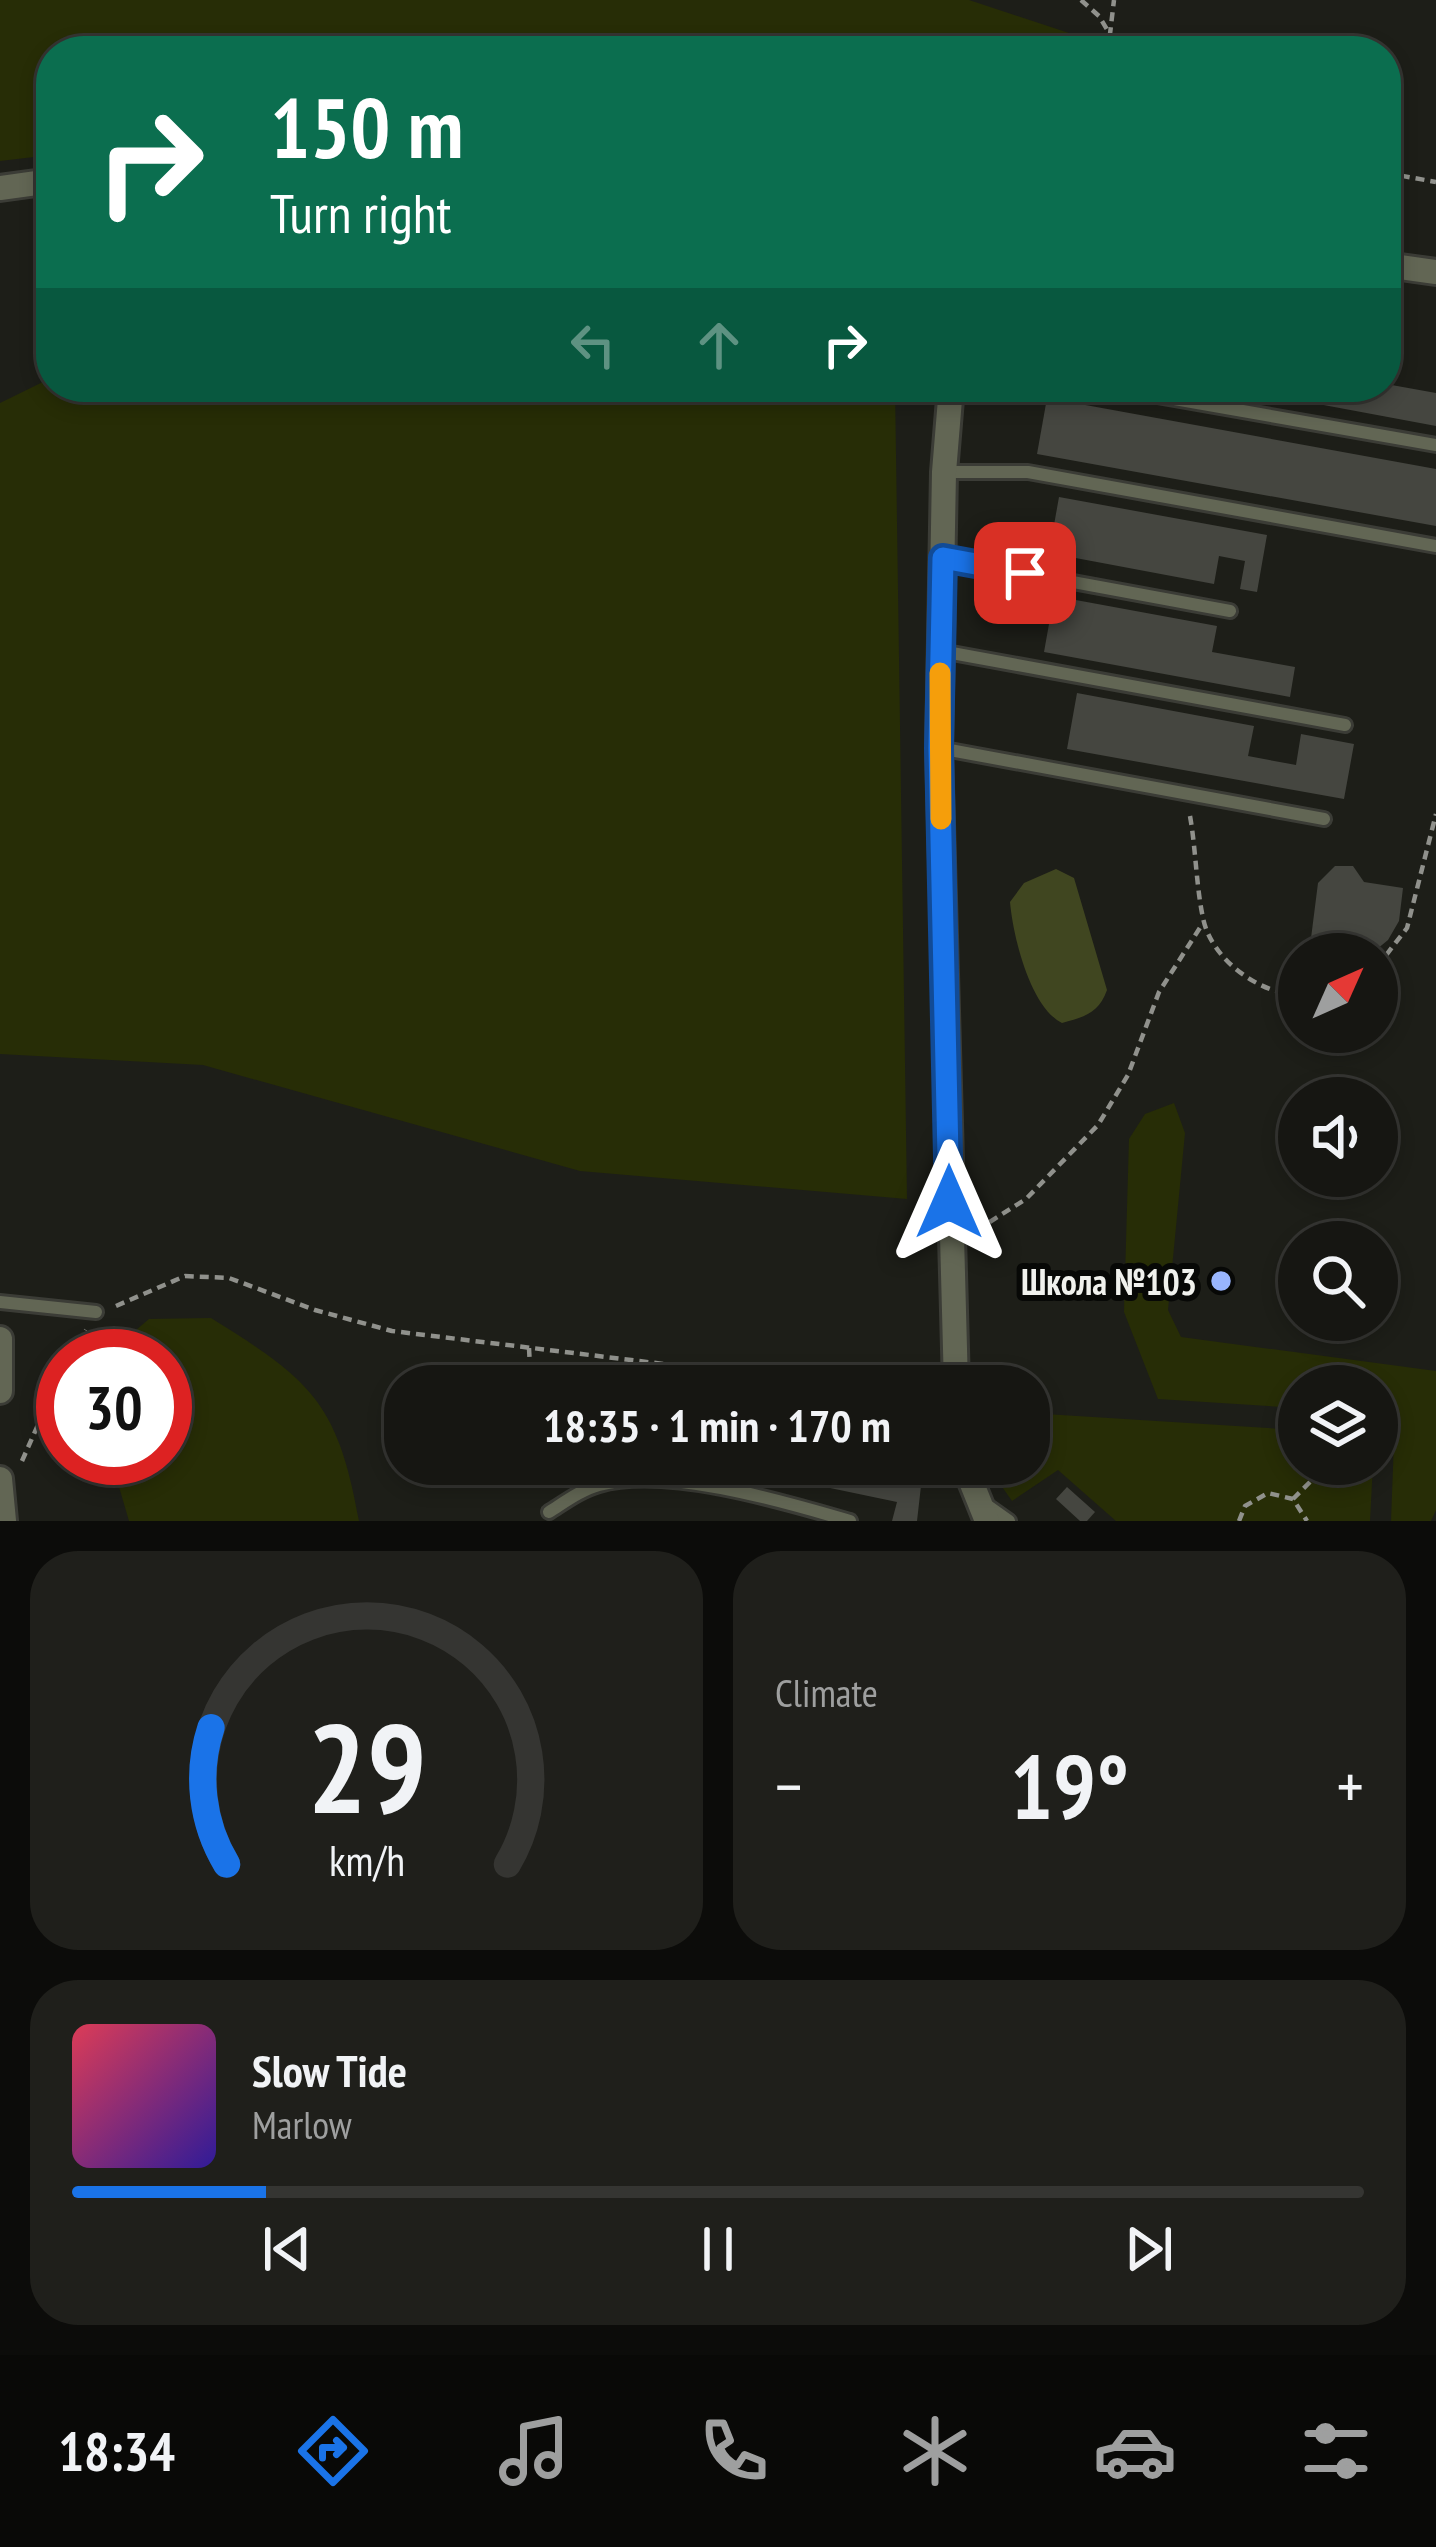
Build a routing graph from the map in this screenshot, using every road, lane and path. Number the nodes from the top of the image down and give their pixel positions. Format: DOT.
graph roads {
  1 [pos="1082,0"];
  2 [pos="1114,0"];
  3 [pos="1109,36"];
  4 [pos="1109,36"];
  5 [pos="1401,176"];
  6 [pos="1436,182"];
  7 [pos="36,183"];
  8 [pos="0,188"];
  9 [pos="1401,267"];
  10 [pos="1436,272"];
  11 [pos="950,402"];
  12 [pos="1191,402"];
  13 [pos="1436,445"];
  14 [pos="944,472"];
  15 [pos="1436,546"];
  16 [pos="943,558"];
  17 [pos="1230,611"];
  18 [pos="941,652"];
  19 [pos="1345,725"];
  20 [pos="939,748"];
  21 [pos="1186,794"];
  22 [pos="1436,814"];
  23 [pos="1324,819"];
  24 [pos="1203,923"];
  25 [pos="1398,940"];
  26 [pos="1278,989"];
  27 [pos="950,1247"];
  28 [pos="0,1301"];
  29 [pos="96,1312"];
  30 [pos="86,1329"];
  31 [pos="0,1339"];
  32 [pos="529,1348"];
  33 [pos="530,1365"];
  34 [pos="664,1365"];
  35 [pos="955,1365"];
  36 [pos="0,1391"];
  37 [pos="36,1421"];
  38 [pos="10,1472"];
  39 [pos="973,1485"];
  40 [pos="1307,1485"];
  41 [pos="1293,1499"];
  42 [pos="549,1512"];
  43 [pos="987,1516"];
  44 [pos="4,1521"];
  45 [pos="850,1521"];
  46 [pos="1239,1521"];
  47 [pos="1307,1521"];
  1 -- 3 [label="path"];
  2 -- 4 [label="path"];
  5 -- 6 [label="path"];
  7 -- 8 [label="street"];
  9 -- 10 [label="street"];
  11 -- 14 [label="street"];
  12 -- 13 [label="lane"];
  14 -- 15 [label="lane"];
  14 -- 16 [label="street"];
  16 -- 17 [label="lane"];
  16 -- 18 [label="street"];
  18 -- 19 [label="lane"];
  18 -- 20 [label="street"];
  20 -- 21 [label="lane"];
  20 -- 27 [label="street"];
  21 -- 23 [label="lane"];
  21 -- 24 [label="path"];
  22 -- 25 [label="path"];
  24 -- 26 [label="path"];
  24 -- 27 [label="path"];
  27 -- 35 [label="street"];
  28 -- 29 [label="lane"];
  29 -- 30 [label="path"];
  29 -- 32 [label="path"];
  31 -- 36 [label="street"];
  32 -- 33 [label="path"];
  32 -- 34 [label="path"];
  37 -- 38 [label="path"];
  38 -- 44 [label="street"];
  39 -- 43 [label="street"];
  40 -- 41 [label="path"];
  41 -- 46 [label="path"];
  41 -- 47 [label="path"];
  42 -- 45 [label="lane"];
}
